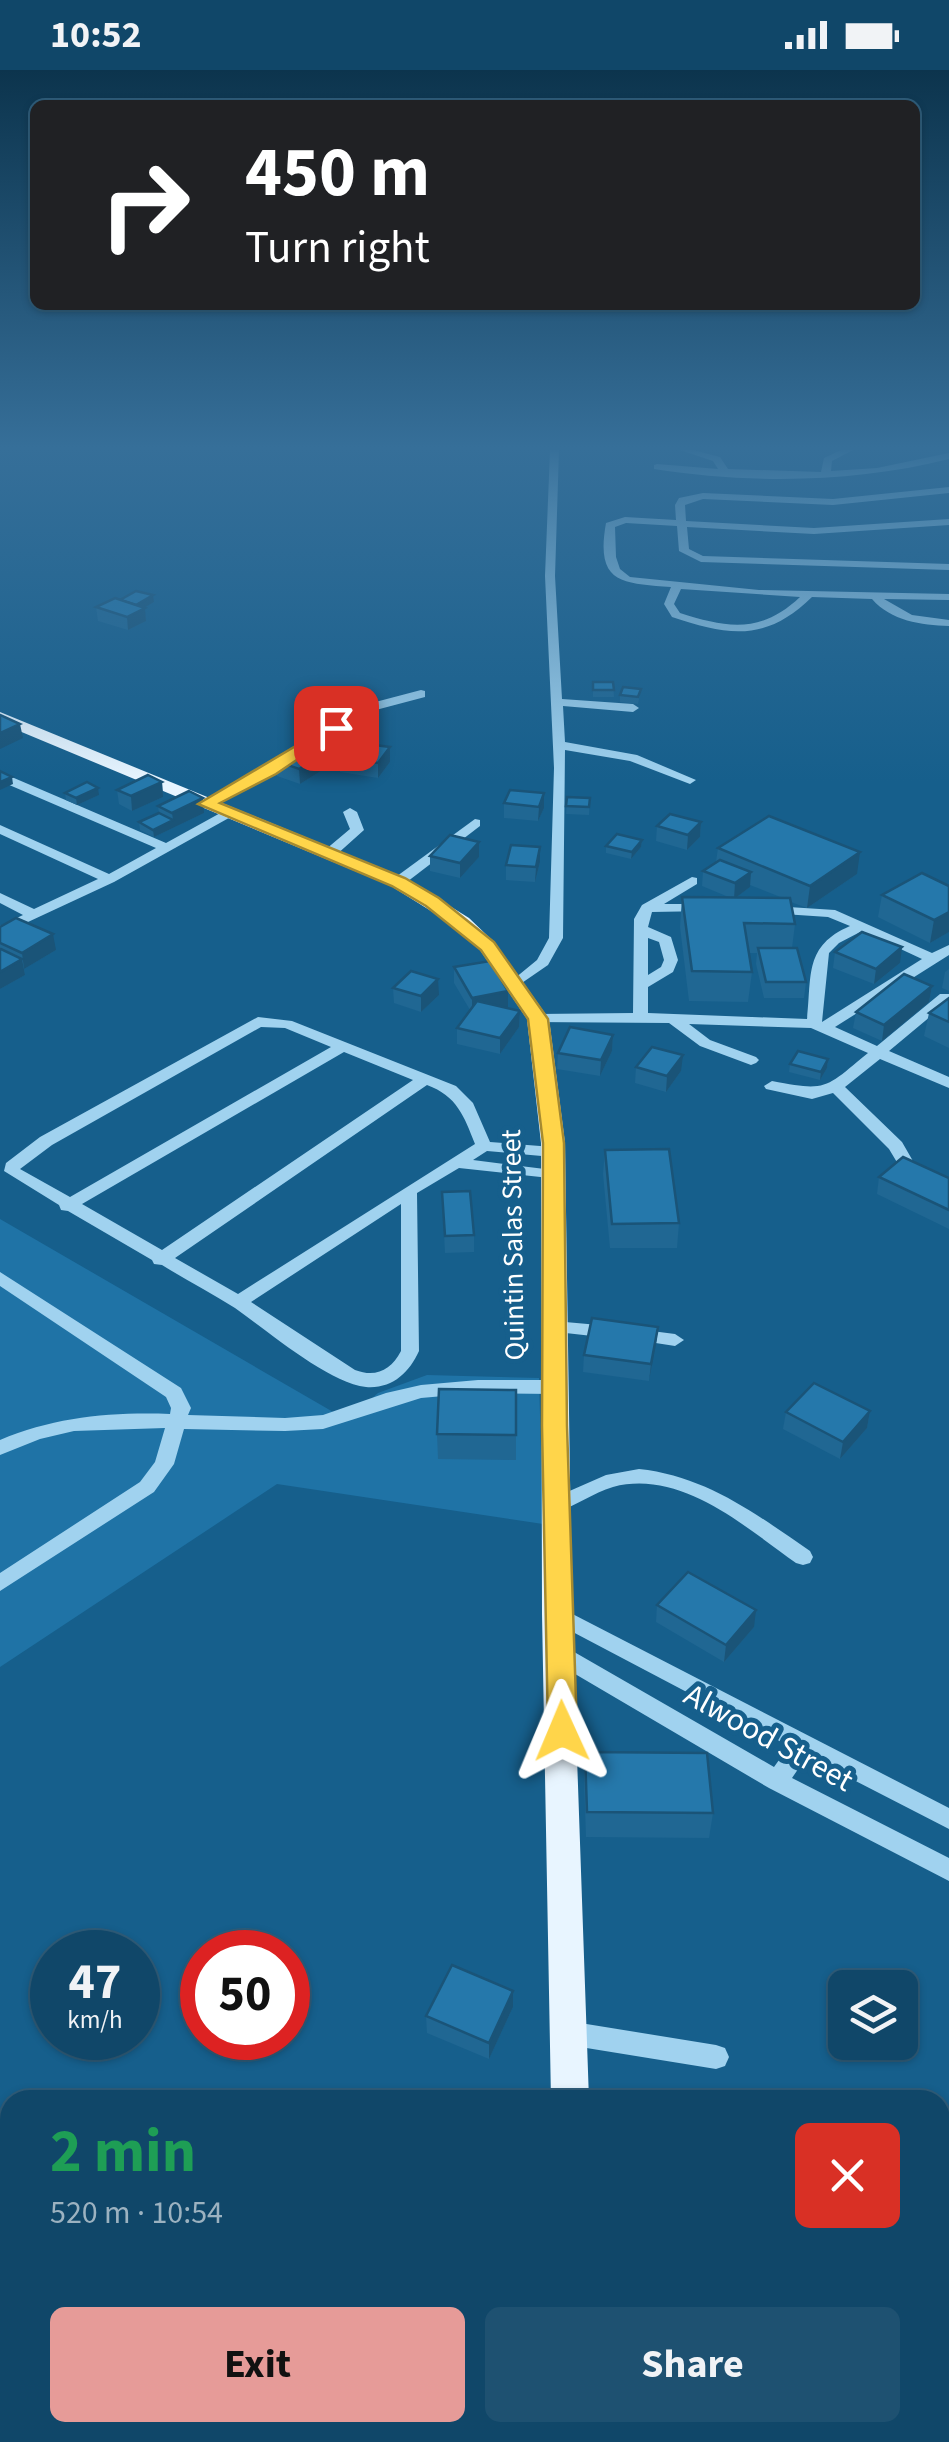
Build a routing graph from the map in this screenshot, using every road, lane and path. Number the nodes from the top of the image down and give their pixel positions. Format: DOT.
graph roads {
  1 [pos="550,561"];
  2 [pos="613,561"];
  3 [pos="726,561"];
  4 [pos="949,567"];
  5 [pos="677,586"];
  6 [pos="808,595"];
  7 [pos="875,595"];
  8 [pos="949,597"];
  9 [pos="949,623"];
  10 [pos="421,694"];
  11 [pos="558,702"];
  12 [pos="633,708"];
  13 [pos="0,717"];
  14 [pos="558,745"];
  15 [pos="0,776"];
  16 [pos="690,780"];
  17 [pos="218,809"];
  18 [pos="350,812"];
  19 [pos="476,823"];
  20 [pos="0,829"];
  21 [pos="166,848"];
  22 [pos="330,853"];
  23 [pos="109,879"];
  24 [pos="398,882"];
  25 [pos="692,882"];
  26 [pos="0,897"];
  27 [pos="648,908"];
  28 [pos="712,908"];
  29 [pos="751,909"];
  30 [pos="34,915"];
  31 [pos="862,926"];
  32 [pos="640,928"];
  33 [pos="0,931"];
  34 [pos="943,953"];
  35 [pos="516,983"];
  36 [pos="641,985"];
  37 [pos="927,990"];
  38 [pos="640,1017"];
  39 [pos="672,1018"];
  40 [pos="538,1019"];
  41 [pos="819,1025"];
  42 [pos="344,1046"];
  43 [pos="878,1050"];
  44 [pos="751,1060"];
  45 [pos="425,1079"];
  46 [pos="949,1084"];
  47 [pos="772,1086"];
  48 [pos="836,1087"];
  49 [pos="484,1146"];
  50 [pos="460,1162"];
  51 [pos="553,1164"];
  52 [pos="913,1176"];
  53 [pos="410,1191"];
  54 [pos="68,1206"];
  55 [pos="160,1260"];
  56 [pos="0,1278"];
  57 [pos="238,1302"];
  58 [pos="554,1327"];
  59 [pos="675,1340"];
  60 [pos="554,1387"];
  61 [pos="178,1423"];
  62 [pos="0,1448"];
  63 [pos="556,1505"];
  64 [pos="803,1557"];
  65 [pos="0,1583"];
  66 [pos="557,1614"];
  67 [pos="561,1656"];
  68 [pos="804,1742"];
  69 [pos="777,1782"];
  70 [pos="949,1820"];
  71 [pos="949,1870"];
  72 [pos="568,2033"];
  73 [pos="716,2056"];
  74 [pos="570,2090"];
  1 -- 11 [label="street"];
  2 -- 5 [label="street"];
  3 -- 4 [label="street"];
  5 -- 6 [label="street"];
  5 -- 6 [label="street"];
  6 -- 7 [label="street"];
  7 -- 8 [label="street"];
  7 -- 9 [label="street"];
  10 -- 17 [label="street"];
  11 -- 12 [label="street"];
  11 -- 14 [label="street"];
  13 -- 17 [label="main road, Quintin Salas Street"];
  14 -- 16 [label="street"];
  14 -- 35 [label="street"];
  15 -- 21 [label="street"];
  17 -- 21 [label="street"];
  17 -- 22 [label="main road, Quintin Salas Street"];
  18 -- 22 [label="street"];
  19 -- 24 [label="street"];
  20 -- 23 [label="street"];
  21 -- 23 [label="street"];
  22 -- 24 [label="main road, Quintin Salas Street"];
  23 -- 30 [label="street"];
  24 -- 35 [label="main road, Quintin Salas Street"];
  25 -- 27 [label="street"];
  26 -- 30 [label="street"];
  27 -- 28 [label="street"];
  27 -- 32 [label="street"];
  29 -- 31 [label="street"];
  30 -- 33 [label="street"];
  31 -- 34 [label="street"];
  31 -- 41 [label="street"];
  32 -- 36 [label="street"];
  32 -- 36 [label="street"];
  34 -- 37 [label="street"];
  35 -- 40 [label="main road, Quintin Salas Street"];
  36 -- 38 [label="street"];
  37 -- 41 [label="street"];
  37 -- 43 [label="street"];
  38 -- 39 [label="street"];
  38 -- 40 [label="street"];
  39 -- 41 [label="street"];
  39 -- 44 [label="street"];
  40 -- 51 [label="main road, Quintin Salas Street"];
  41 -- 43 [label="street"];
  42 -- 45 [label="street"];
  42 -- 54 [label="street"];
  42 -- 54 [label="street"];
  43 -- 46 [label="street"];
  43 -- 48 [label="street"];
  45 -- 49 [label="street"];
  45 -- 55 [label="street"];
  47 -- 48 [label="street"];
  48 -- 52 [label="street"];
  49 -- 50 [label="street"];
  49 -- 51 [label="street"];
  50 -- 51 [label="street"];
  50 -- 53 [label="street"];
  51 -- 58 [label="main road, Quintin Salas Street"];
  53 -- 57 [label="street"];
  53 -- 57 [label="street"];
  54 -- 55 [label="street"];
  55 -- 57 [label="street"];
  56 -- 61 [label="street"];
  58 -- 59 [label="street"];
  58 -- 60 [label="main road, Quintin Salas Street"];
  60 -- 61 [label="street"];
  60 -- 63 [label="main road, Quintin Salas Street"];
  61 -- 62 [label="street"];
  61 -- 65 [label="street"];
  63 -- 64 [label="street"];
  63 -- 66 [label="main road, Quintin Salas Street"];
  66 -- 67 [label="main road, Quintin Salas Street"];
  66 -- 68 [label="street, Alwood Street"];
  67 -- 69 [label="street, Alwood Street"];
  67 -- 72 [label="main road, Quintin Salas Street"];
  68 -- 69 [label="street"];
  68 -- 70 [label="street, Alwood Street"];
  69 -- 71 [label="street, Alwood Street"];
  72 -- 73 [label="street"];
  72 -- 74 [label="main road, Quintin Salas Street"];
}
